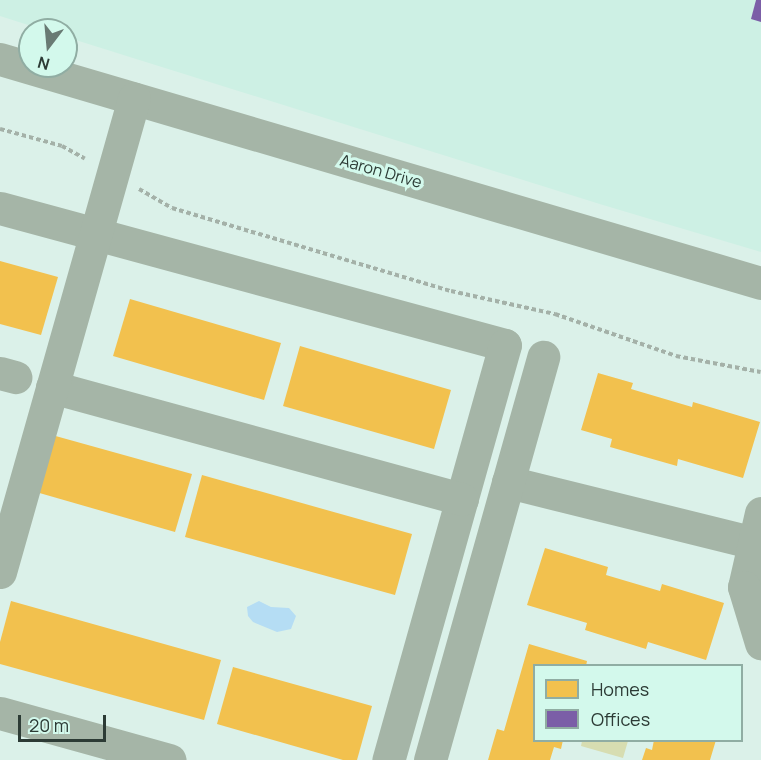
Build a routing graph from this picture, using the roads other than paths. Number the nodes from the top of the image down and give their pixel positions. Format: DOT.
graph roads {
  1 [pos="0,59"];
  2 [pos="134,99"];
  3 [pos="0,208"];
  4 [pos="95,234"];
  5 [pos="761,283"];
  6 [pos="543,357"];
  7 [pos="52,387"];
  8 [pos="508,482"];
  9 [pos="462,499"];
  10 [pos="758,528"];
  11 [pos="0,572"];
  12 [pos="761,643"];
  13 [pos="0,713"];
  14 [pos="170,760"];
  15 [pos="388,760"];
  16 [pos="430,760"];
  1 -- 2 [label="street, Aaron Drive"];
  2 -- 4 [label="street"];
  2 -- 5 [label="street, Aaron Drive"];
  3 -- 4 [label="street"];
  4 -- 7 [label="street"];
  4 -- 9 [label="street"];
  6 -- 8 [label="street"];
  7 -- 9 [label="street"];
  7 -- 11 [label="street"];
  8 -- 10 [label="street"];
  8 -- 16 [label="street"];
  9 -- 15 [label="street"];
  10 -- 12 [label="street"];
  13 -- 14 [label="street"];
}
